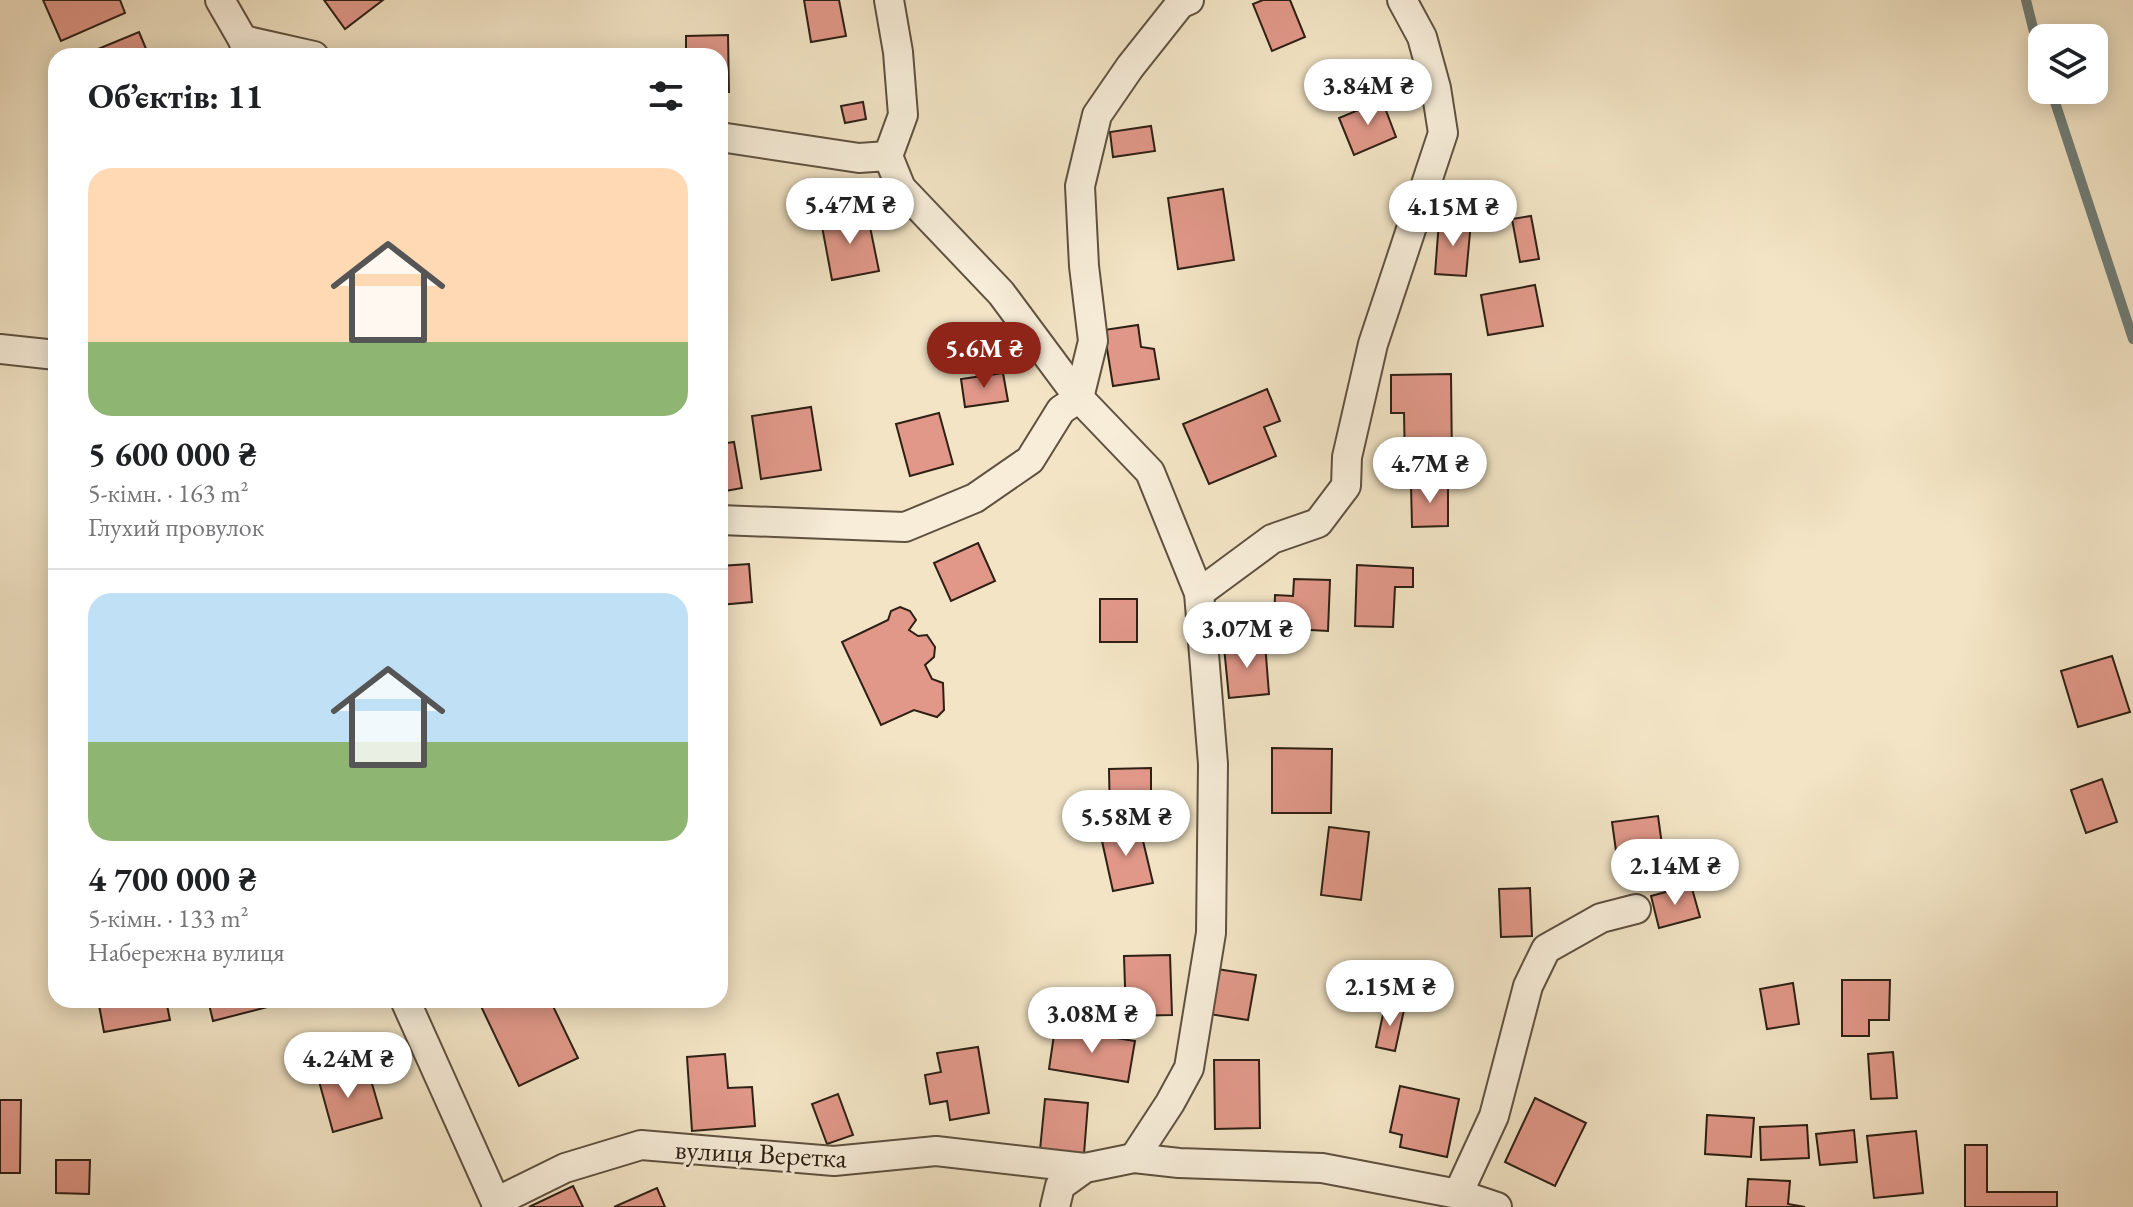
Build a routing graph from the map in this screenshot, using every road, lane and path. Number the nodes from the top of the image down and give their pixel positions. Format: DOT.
graph roads {
  1 [pos="220,0"];
  2 [pos="889,0"];
  3 [pos="1189,0"];
  4 [pos="1402,0"];
  5 [pos="245,48"];
  6 [pos="728,138"];
  7 [pos="888,156"];
  8 [pos="0,349"];
  9 [pos="48,354"];
  10 [pos="1079,398"];
  11 [pos="728,520"];
  12 [pos="1199,593"];
  13 [pos="1636,909"];
  14 [pos="409,1008"];
  15 [pos="1134,1158"];
  16 [pos="1094,1165"];
  17 [pos="1458,1194"];
  18 [pos="497,1205"];
  19 [pos="1055,1207"];
  20 [pos="1497,1207"];
  1 -- 5 [label="street"];
  2 -- 7 [label="street"];
  3 -- 10 [label="street"];
  4 -- 12 [label="street"];
  6 -- 7 [label="street"];
  7 -- 10 [label="street"];
  8 -- 9 [label="street"];
  10 -- 11 [label="street"];
  10 -- 12 [label="street"];
  12 -- 15 [label="street"];
  13 -- 17 [label="street"];
  14 -- 18 [label="street"];
  15 -- 16 [label="street, вулиця Веретка"];
  15 -- 17 [label="street, вулиця Веретка"];
  16 -- 18 [label="street, вулиця Веретка"];
  16 -- 19 [label="street"];
  17 -- 20 [label="street, вулиця Веретка"];
}
